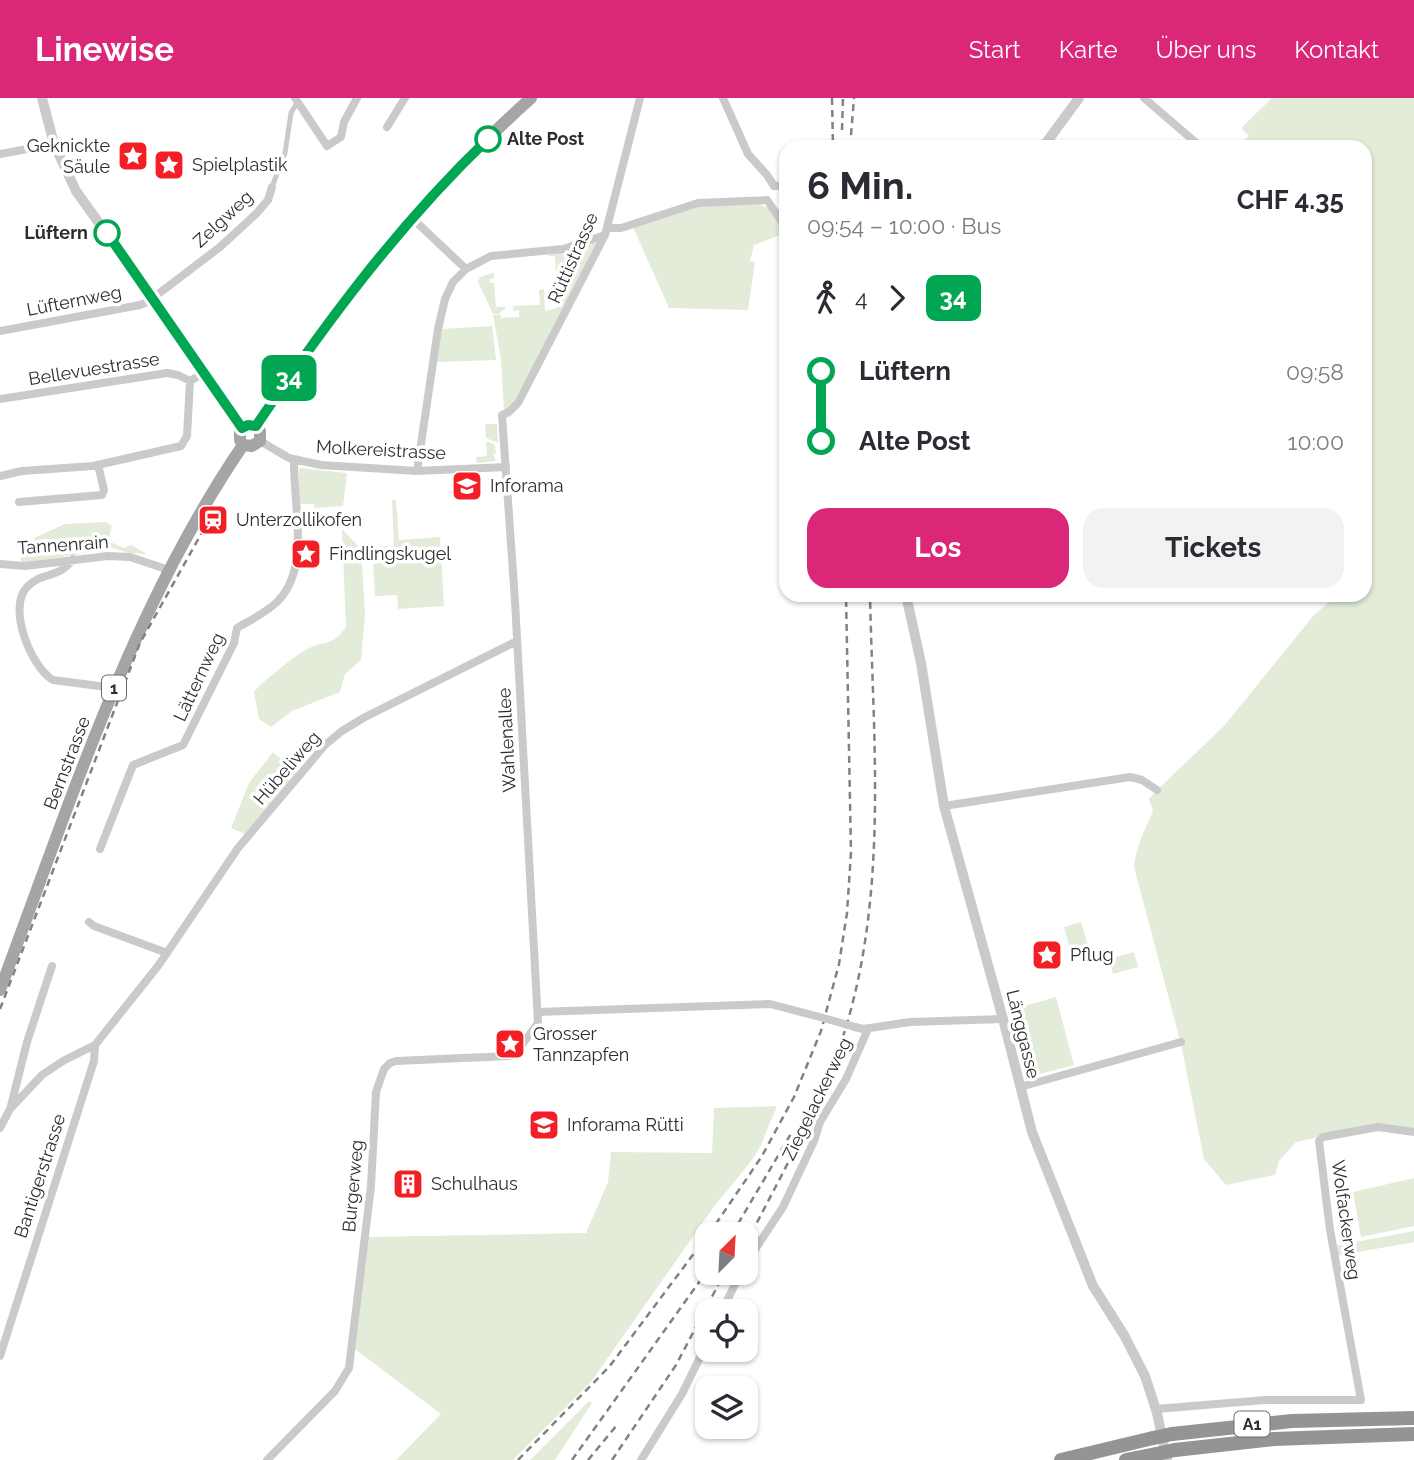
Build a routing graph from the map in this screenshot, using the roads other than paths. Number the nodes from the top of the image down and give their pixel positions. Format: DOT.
graph roads {
  1 [pos="42,98"];
  2 [pos="358,98"];
  3 [pos="405,98"];
  4 [pos="531,98"];
  5 [pos="723,98"];
  6 [pos="1079,98"];
  7 [pos="1144,98"];
  8 [pos="296,101"];
  9 [pos="639,102"];
  10 [pos="387,127"];
  11 [pos="1048,140"];
  12 [pos="1193,140"];
  13 [pos="54,144"];
  14 [pos="0,154"];
  15 [pos="774,186"];
  16 [pos="779,186"];
  17 [pos="272,187"];
  18 [pos="768,200"];
  19 [pos="779,217"];
  20 [pos="413,219"];
  21 [pos="606,232"];
  22 [pos="466,269"];
  23 [pos="153,299"];
  24 [pos="0,331"];
  25 [pos="204,373"];
  26 [pos="190,381"];
  27 [pos="0,399"];
  28 [pos="502,415"];
  29 [pos="256,426"];
  30 [pos="242,428"];
  31 [pos="260,441"];
  32 [pos="243,444"];
  33 [pos="294,460"];
  34 [pos="98,465"];
  35 [pos="506,467"];
  36 [pos="417,471"];
  37 [pos="0,476"];
  38 [pos="19,502"];
  39 [pos="73,559"];
  40 [pos="0,564"];
  41 [pos="169,570"];
  42 [pos="908,602"];
  43 [pos="517,641"];
  44 [pos="114,688"];
  45 [pos="1157,790"];
  46 [pos="944,806"];
  47 [pos="100,849"];
  48 [pos="89,922"];
  49 [pos="167,953"];
  50 [pos="52,966"];
  51 [pos="0,990"];
  52 [pos="538,1012"];
  53 [pos="1003,1019"];
  54 [pos="868,1029"];
  55 [pos="1181,1042"];
  56 [pos="95,1045"];
  57 [pos="1020,1087"];
  58 [pos="10,1109"];
  59 [pos="0,1128"];
  60 [pos="1414,1132"];
  61 [pos="758,1245"];
  62 [pos="0,1356"];
  63 [pos="698,1362"];
  64 [pos="1156,1409"];
  65 [pos="1414,1418"];
  66 [pos="1414,1434"];
  67 [pos="1166,1455"];
  68 [pos="267,1460"];
  69 [pos="641,1460"];
  70 [pos="1061,1460"];
  71 [pos="1126,1460"];
  1 -- 13 [label="street"];
  2 -- 8 [label="street"];
  3 -- 10 [label="street"];
  4 -- 20 [label="main road"];
  5 -- 15 [label="street"];
  6 -- 11 [label="street"];
  7 -- 12 [label="street"];
  8 -- 17 [label="street, Zelgweg"];
  9 -- 21 [label="street, Rüttistrasse"];
  13 -- 14 [label="street"];
  13 -- 23 [label="street"];
  15 -- 16 [label="street"];
  15 -- 18 [label="street"];
  17 -- 23 [label="street, Zelgweg"];
  18 -- 19 [label="street"];
  18 -- 21 [label="street"];
  20 -- 22 [label="street"];
  20 -- 29 [label="main road"];
  21 -- 22 [label="street"];
  21 -- 28 [label="street, Rüttistrasse"];
  22 -- 36 [label="street"];
  23 -- 24 [label="street, Lüfternweg"];
  23 -- 25 [label="street"];
  25 -- 26 [label="street"];
  25 -- 30 [label="street"];
  26 -- 27 [label="street, Bellevuestrasse"];
  26 -- 34 [label="street"];
  28 -- 35 [label="street, Wahlenallee"];
  29 -- 30 [label="main road"];
  29 -- 31 [label="main road"];
  30 -- 32 [label="main road"];
  31 -- 32 [label="main road"];
  31 -- 33 [label="street, Molkereistrasse"];
  32 -- 41 [label="main road, Bernstrasse / 1"];
  33 -- 36 [label="street, Molkereistrasse"];
  33 -- 47 [label="street, Lätternweg"];
  34 -- 37 [label="street"];
  34 -- 38 [label="street"];
  35 -- 36 [label="street, Molkereistrasse"];
  35 -- 43 [label="street, Wahlenallee"];
  39 -- 40 [label="street, Tannenrain"];
  39 -- 41 [label="street, Tannenrain"];
  39 -- 44 [label="street"];
  41 -- 44 [label="main road, Bernstrasse / 1"];
  42 -- 46 [label="street, Länggasse"];
  43 -- 49 [label="street, Hübeliweg"];
  43 -- 52 [label="street, Wahlenallee"];
  44 -- 51 [label="main road, Bernstrasse / 1"];
  45 -- 46 [label="street"];
  46 -- 53 [label="street, Länggasse"];
  48 -- 49 [label="street"];
  49 -- 56 [label="street, Hübeliweg"];
  50 -- 58 [label="street"];
  52 -- 54 [label="street, bridge"];
  52 -- 68 [label="street, Burgerweg"];
  53 -- 54 [label="street, Ziegelackerweg"];
  53 -- 57 [label="street, Länggasse"];
  54 -- 61 [label="street, Ziegelackerweg"];
  55 -- 57 [label="street"];
  56 -- 58 [label="street, Hübeliweg"];
  56 -- 62 [label="street, Bantigerstrasse"];
  57 -- 64 [label="street, Länggasse"];
  58 -- 59 [label="street, Hübeliweg"];
  60 -- 64 [label="street, Wolfackerweg"];
  63 -- 69 [label="street"];
  64 -- 67 [label="street, Länggasse"];
  65 -- 70 [label="highway, A1, bridge"];
  66 -- 67 [label="highway, A1"];
  67 -- 71 [label="highway, A1"];
}
